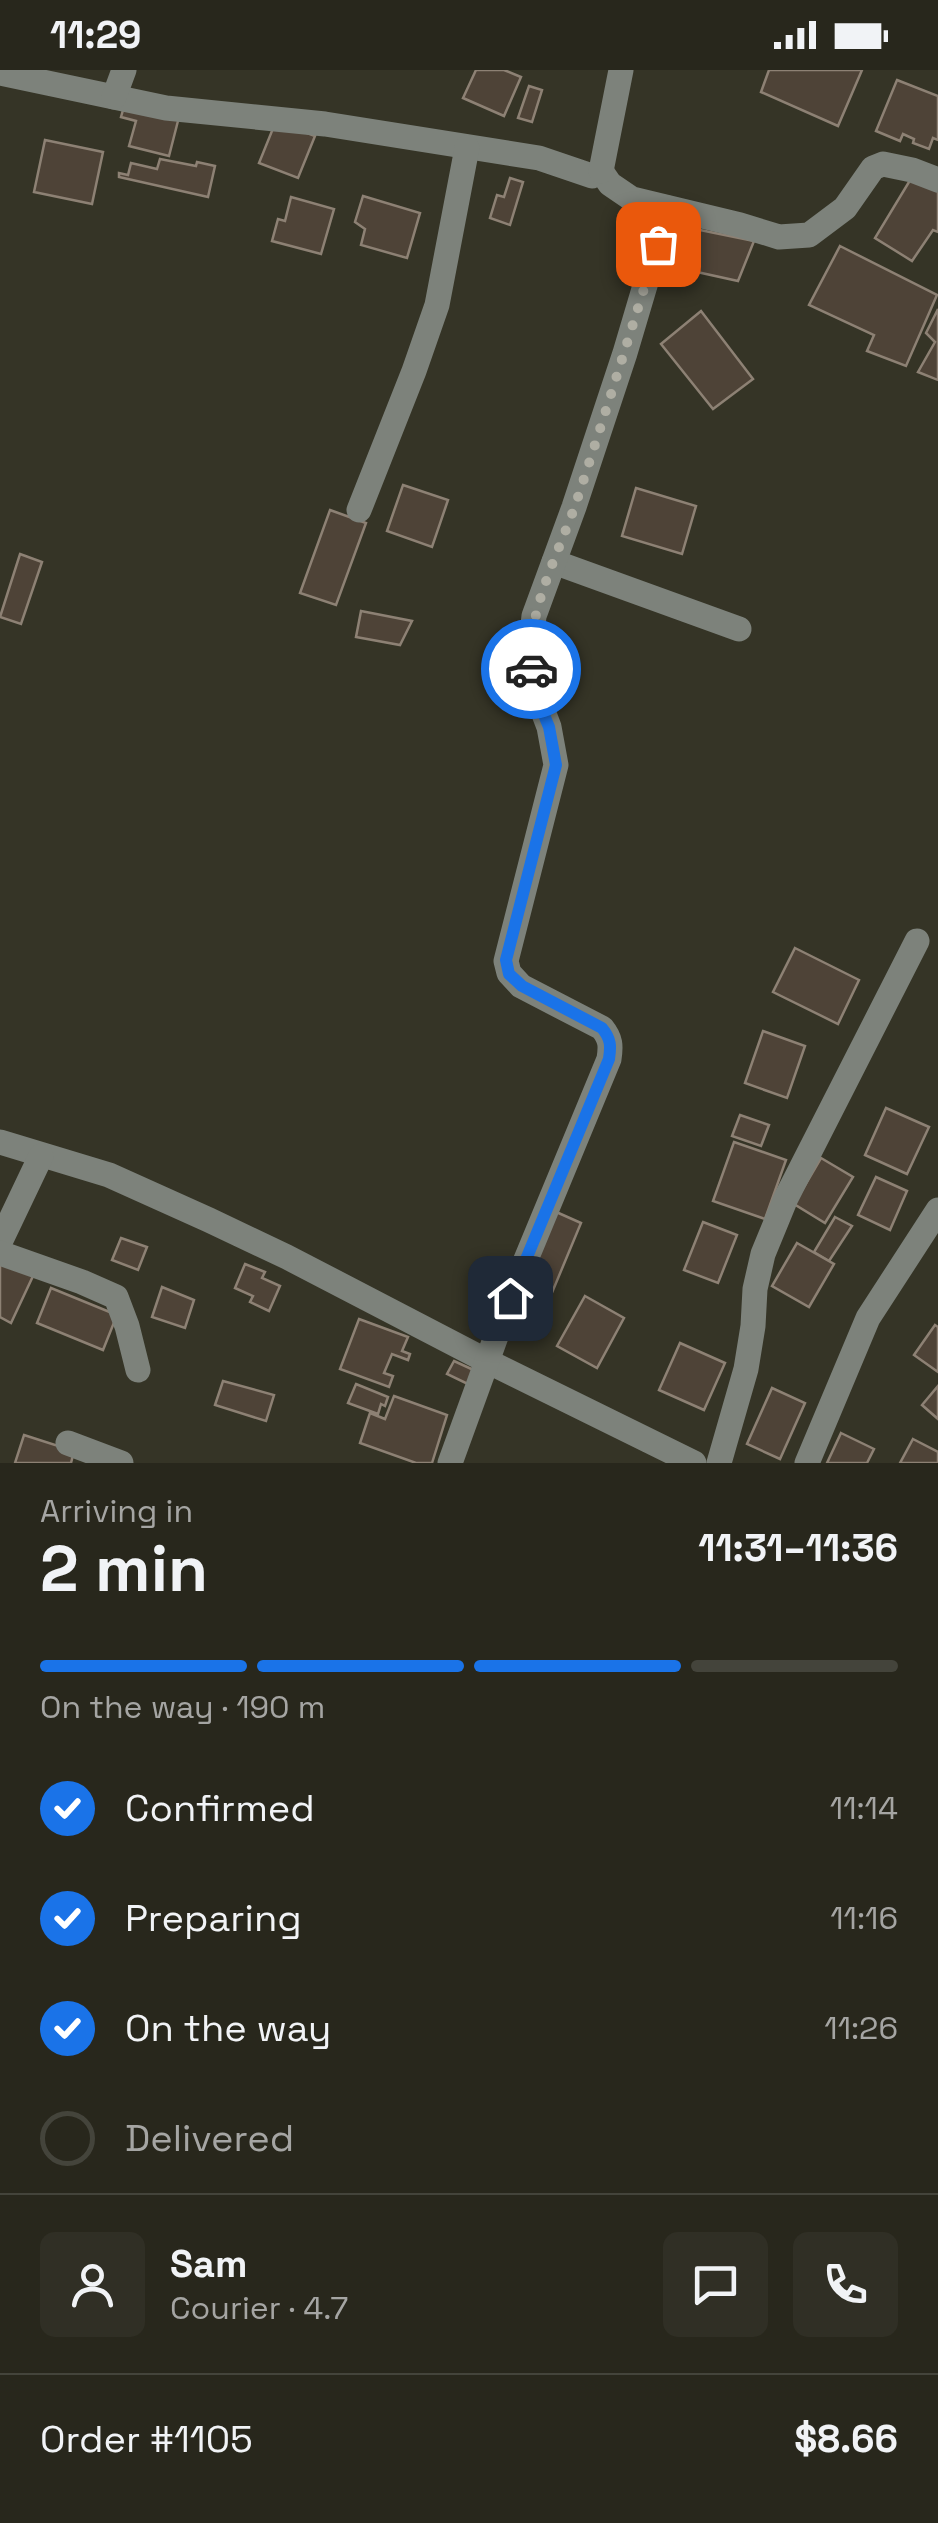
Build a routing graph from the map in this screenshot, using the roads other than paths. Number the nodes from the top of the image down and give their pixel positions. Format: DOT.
graph roads {
  1 [pos="124,70"];
  2 [pos="620,70"];
  3 [pos="0,73"];
  4 [pos="114,96"];
  5 [pos="467,148"];
  6 [pos="601,171"];
  7 [pos="938,180"];
  8 [pos="668,208"];
  9 [pos="359,510"];
  10 [pos="554,562"];
  11 [pos="739,629"];
  12 [pos="916,941"];
  13 [pos="0,1142"];
  14 [pos="41,1156"];
  15 [pos="938,1210"];
  16 [pos="0,1242"];
  17 [pos="0,1253"];
  18 [pos="487,1361"];
  19 [pos="138,1370"];
  20 [pos="68,1443"];
  21 [pos="121,1463"];
  22 [pos="450,1463"];
  23 [pos="694,1463"];
  24 [pos="720,1463"];
  25 [pos="807,1463"];
  1 -- 4 [label="street"];
  2 -- 6 [label="street"];
  3 -- 4 [label="street"];
  4 -- 5 [label="street"];
  5 -- 6 [label="street"];
  5 -- 9 [label="street"];
  6 -- 8 [label="street"];
  7 -- 8 [label="street"];
  8 -- 10 [label="street"];
  10 -- 11 [label="street"];
  10 -- 18 [label="street"];
  12 -- 24 [label="street"];
  13 -- 14 [label="street"];
  14 -- 16 [label="street"];
  14 -- 18 [label="street"];
  15 -- 25 [label="street"];
  17 -- 19 [label="street"];
  18 -- 22 [label="street"];
  18 -- 23 [label="street"];
  20 -- 21 [label="street"];
}
